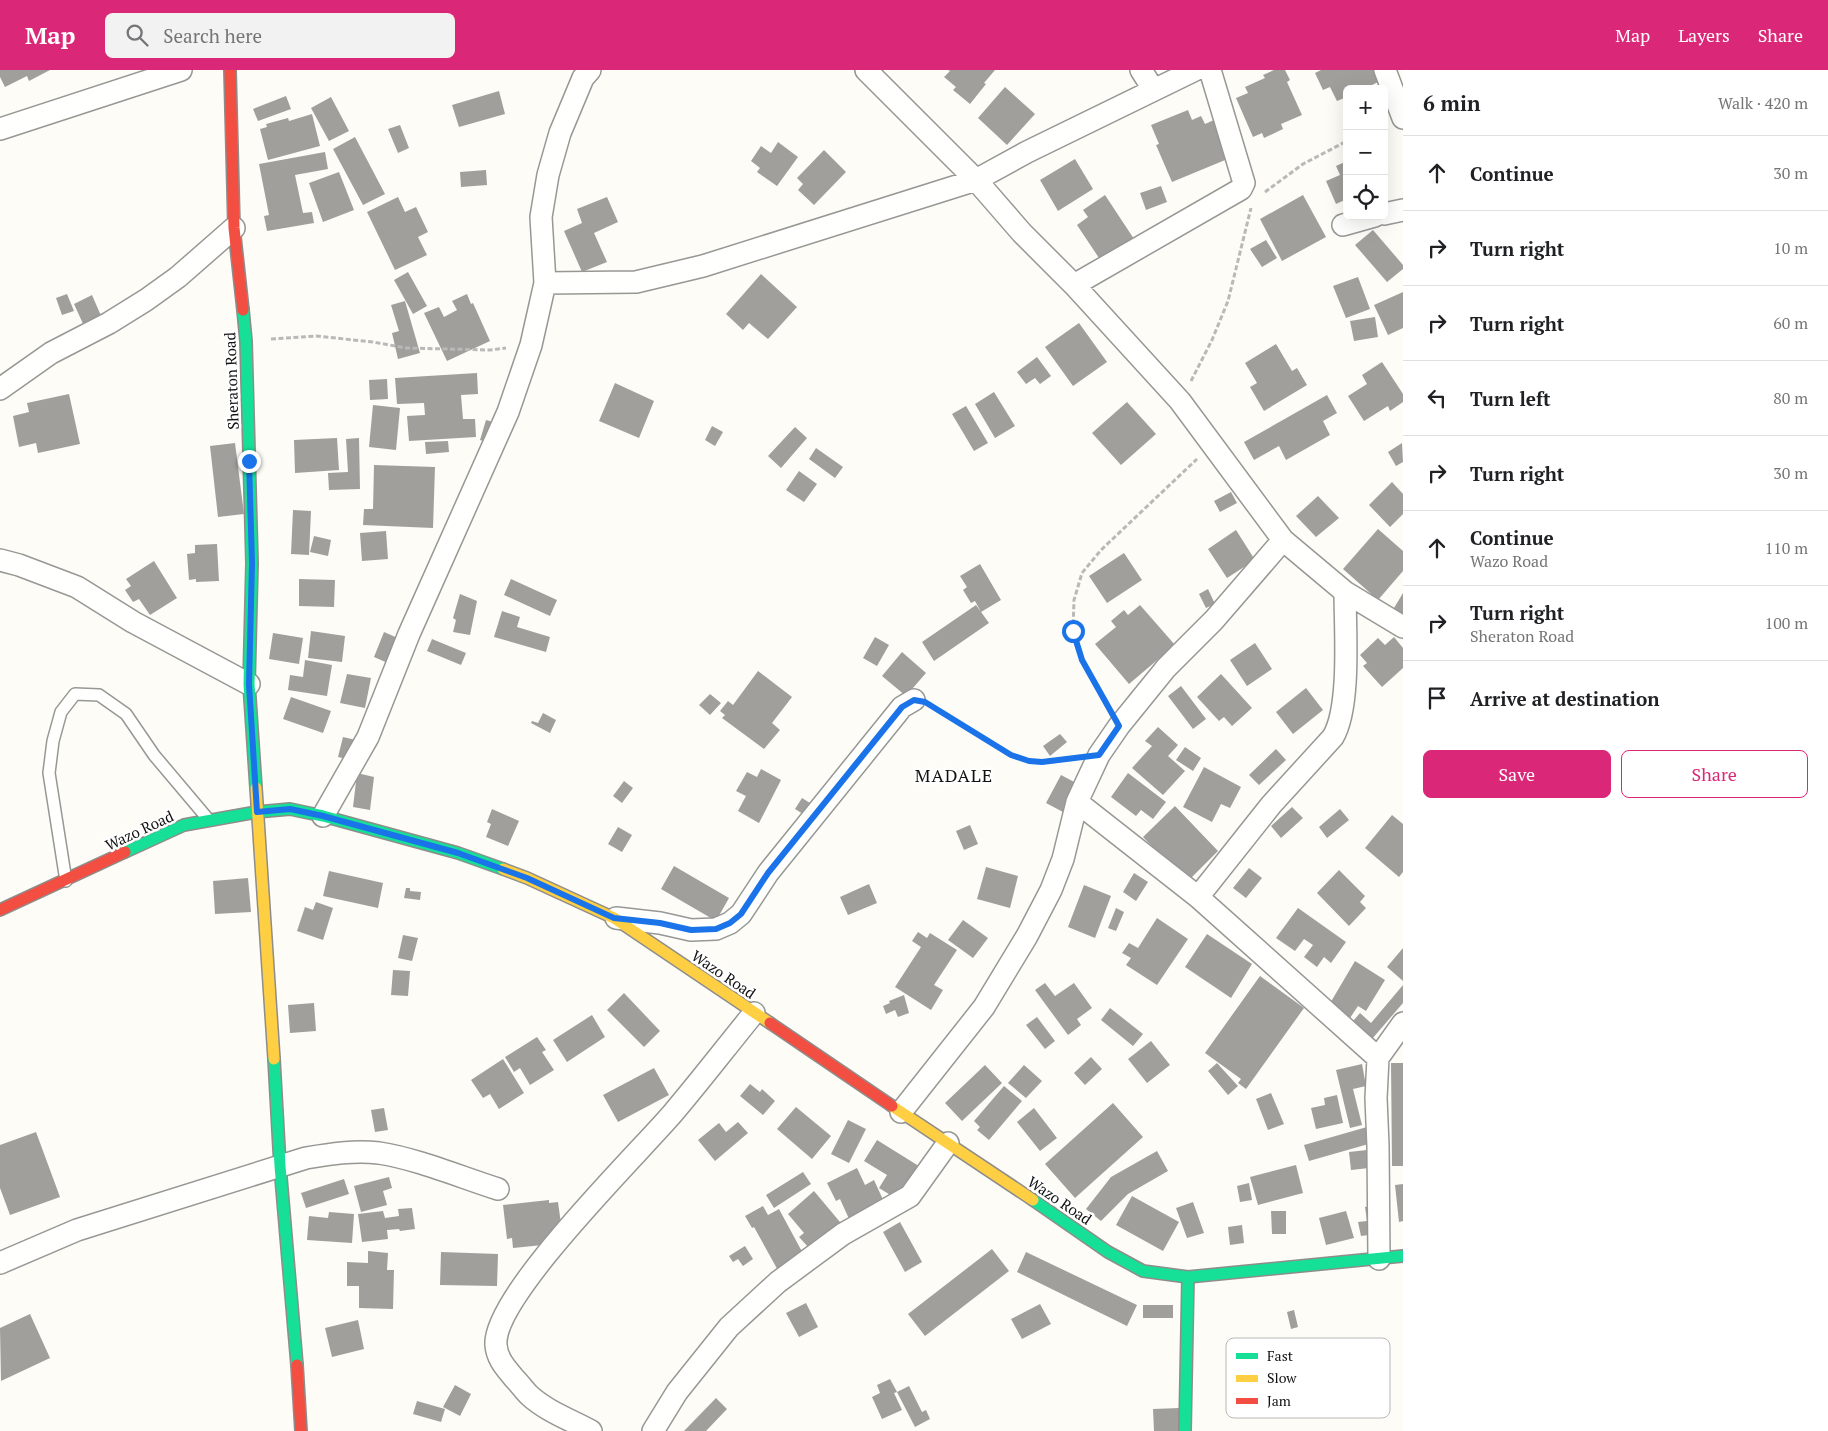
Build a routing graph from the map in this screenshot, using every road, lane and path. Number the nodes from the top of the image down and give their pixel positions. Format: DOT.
graph roads {
  1 [pos="181,70"];
  2 [pos="230,70"];
  3 [pos="590,70"];
  4 [pos="866,70"];
  5 [pos="1141,70"];
  6 [pos="1195,70"];
  7 [pos="1210,70"];
  8 [pos="1385,70"];
  9 [pos="1153,90"];
  10 [pos="1403,118"];
  11 [pos="0,129"];
  12 [pos="1343,143"];
  13 [pos="976,180"];
  14 [pos="1264,193"];
  15 [pos="1252,206"];
  16 [pos="1403,210"];
  17 [pos="1388,213"];
  18 [pos="1361,220"];
  19 [pos="1343,225"];
  20 [pos="234,228"];
  21 [pos="545,283"];
  22 [pos="1074,285"];
  23 [pos="246,341"];
  24 [pos="531,345"];
  25 [pos="0,389"];
  26 [pos="1180,401"];
  27 [pos="1212,445"];
  28 [pos="1283,540"];
  29 [pos="0,560"];
  30 [pos="1345,592"];
  31 [pos="1403,626"];
  32 [pos="249,684"];
  33 [pos="914,700"];
  34 [pos="1119,726"];
  35 [pos="1099,755"];
  36 [pos="1077,802"];
  37 [pos="257,812"];
  38 [pos="323,816"];
  39 [pos="209,820"];
  40 [pos="66,881"];
  41 [pos="1198,898"];
  42 [pos="0,910"];
  43 [pos="614,918"];
  44 [pos="754,1012"];
  45 [pos="1403,1022"];
  46 [pos="1378,1058"];
  47 [pos="901,1112"];
  48 [pos="948,1143"];
  49 [pos="280,1166"];
  50 [pos="498,1189"];
  51 [pos="1403,1256"];
  52 [pos="1378,1259"];
  53 [pos="0,1263"];
  54 [pos="1188,1277"];
  55 [pos="301,1431"];
  56 [pos="591,1431"];
  57 [pos="654,1431"];
  58 [pos="1185,1431"];
  1 -- 11 [label="street"];
  2 -- 20 [label="main road, Sheraton Road"];
  3 -- 21 [label="street"];
  4 -- 13 [label="street"];
  5 -- 9 [label="street"];
  6 -- 9 [label="street"];
  7 -- 22 [label="street"];
  8 -- 10 [label="street"];
  9 -- 13 [label="street"];
  12 -- 14 [label="path"];
  13 -- 21 [label="street"];
  13 -- 22 [label="street"];
  15 -- 26 [label="path"];
  16 -- 17 [label="street"];
  18 -- 19 [label="street"];
  20 -- 23 [label="main road, Sheraton Road"];
  20 -- 25 [label="street"];
  21 -- 24 [label="street"];
  22 -- 26 [label="street"];
  23 -- 24 [label="path"];
  23 -- 32 [label="main road, Sheraton Road"];
  24 -- 38 [label="street"];
  26 -- 27 [label="street"];
  27 -- 28 [label="street"];
  27 -- 34 [label="path"];
  28 -- 30 [label="street"];
  28 -- 34 [label="street"];
  29 -- 32 [label="street"];
  30 -- 31 [label="street"];
  30 -- 41 [label="street"];
  32 -- 37 [label="main road, Sheraton Road"];
  33 -- 35 [label="path"];
  33 -- 43 [label="street"];
  34 -- 35 [label="street"];
  35 -- 36 [label="street"];
  36 -- 41 [label="street"];
  36 -- 47 [label="street"];
  37 -- 38 [label="main road, Wazo Road"];
  37 -- 39 [label="main road, Wazo Road"];
  37 -- 49 [label="main road, Sheraton Road"];
  38 -- 43 [label="main road, Wazo Road"];
  39 -- 40 [label="main road, Wazo Road"];
  39 -- 40 [label="lane"];
  40 -- 42 [label="main road, Wazo Road"];
  41 -- 46 [label="street"];
  43 -- 44 [label="main road, Wazo Road"];
  44 -- 47 [label="main road, Wazo Road"];
  44 -- 56 [label="street"];
  45 -- 46 [label="street"];
  46 -- 52 [label="street"];
  47 -- 48 [label="main road, Wazo Road"];
  48 -- 54 [label="main road, Wazo Road"];
  48 -- 57 [label="street"];
  49 -- 50 [label="street"];
  49 -- 53 [label="street"];
  49 -- 55 [label="main road, Sheraton Road"];
  51 -- 52 [label="main road, Wazo Road"];
  52 -- 54 [label="main road, Wazo Road"];
  54 -- 58 [label="main road"];
}
